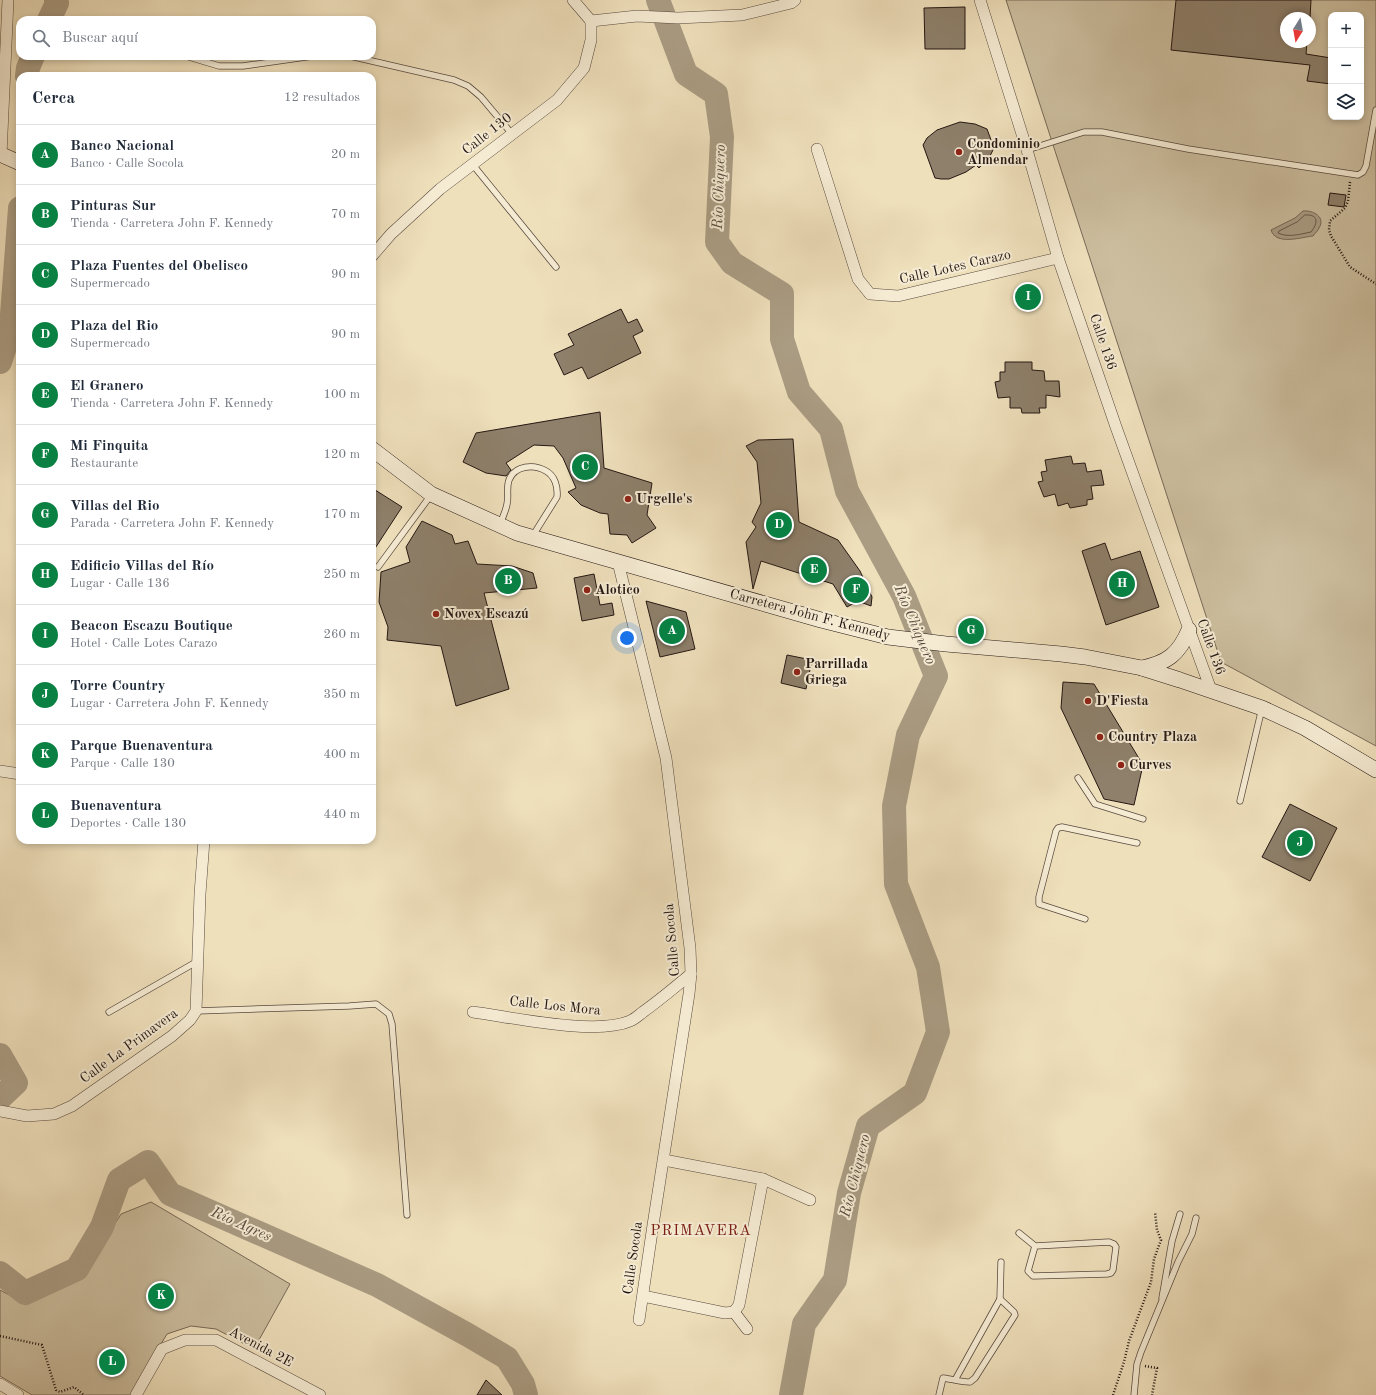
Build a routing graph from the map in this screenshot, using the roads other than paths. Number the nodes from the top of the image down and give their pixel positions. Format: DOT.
graph roads {
  1 [pos="8,0"];
  2 [pos="573,0"];
  3 [pos="795,0"];
  4 [pos="980,0"];
  5 [pos="590,21"];
  6 [pos="199,60"];
  7 [pos="279,60"];
  8 [pos="367,60"];
  9 [pos="1376,110"];
  10 [pos="512,134"];
  11 [pos="817,149"];
  12 [pos="1027,150"];
  13 [pos="9,158"];
  14 [pos="473,165"];
  15 [pos="376,251"];
  16 [pos="1058,258"];
  17 [pos="556,267"];
  18 [pos="376,451"];
  19 [pos="431,494"];
  20 [pos="500,526"];
  21 [pos="532,537"];
  22 [pos="618,562"];
  23 [pos="378,567"];
  24 [pos="1189,630"];
  25 [pos="1142,668"];
  26 [pos="1211,690"];
  27 [pos="1262,708"];
  28 [pos="1376,770"];
  29 [pos="0,771"];
  30 [pos="16,773"];
  31 [pos="1078,778"];
  32 [pos="1240,801"];
  33 [pos="1143,819"];
  34 [pos="1137,843"];
  35 [pos="204,844"];
  36 [pos="1085,919"];
  37 [pos="198,960"];
  38 [pos="691,974"];
  39 [pos="196,1010"];
  40 [pos="109,1012"];
  41 [pos="472,1012"];
  42 [pos="3,1111"];
  43 [pos="664,1160"];
  44 [pos="763,1179"];
  45 [pos="810,1200"];
  46 [pos="1180,1214"];
  47 [pos="407,1215"];
  48 [pos="1196,1218"];
  49 [pos="1019,1233"];
  50 [pos="1035,1246"];
  51 [pos="1001,1262"];
  52 [pos="643,1296"];
  53 [pos="1000,1299"];
  54 [pos="1160,1306"];
  55 [pos="734,1312"];
  56 [pos="639,1320"];
  57 [pos="747,1329"];
  58 [pos="955,1380"];
  59 [pos="0,1384"];
  60 [pos="18,1395"];
  61 [pos="136,1395"];
  62 [pos="320,1395"];
  63 [pos="939,1395"];
  64 [pos="1134,1395"];
  1 -- 13 [label="street"];
  2 -- 5 [label="street"];
  3 -- 5 [label="street"];
  4 -- 12 [label="street, Calle 136"];
  5 -- 10 [label="street, Calle 130"];
  6 -- 7 [label="lane"];
  8 -- 10 [label="lane"];
  9 -- 12 [label="lane"];
  10 -- 14 [label="street, Calle 130"];
  11 -- 16 [label="street, Calle Lotes Carazo"];
  12 -- 16 [label="street, Calle 136"];
  14 -- 15 [label="street, Calle 130"];
  14 -- 17 [label="lane"];
  16 -- 24 [label="street, Calle 136"];
  18 -- 19 [label="main road, Carretera John F. Kennedy"];
  19 -- 20 [label="main road, Carretera John F. Kennedy"];
  19 -- 23 [label="lane"];
  20 -- 21 [label="main road, Carretera John F. Kennedy"];
  20 -- 21 [label="lane"];
  21 -- 22 [label="main road, Carretera John F. Kennedy"];
  22 -- 25 [label="main road, Carretera John F. Kennedy"];
  22 -- 38 [label="street, Calle Socola"];
  24 -- 25 [label="main road"];
  24 -- 26 [label="street, Calle 136"];
  25 -- 26 [label="main road, Carretera John F. Kennedy"];
  26 -- 27 [label="main road, Carretera John F. Kennedy"];
  27 -- 28 [label="main road, Carretera John F. Kennedy"];
  27 -- 32 [label="lane"];
  29 -- 30 [label="street"];
  31 -- 33 [label="lane"];
  34 -- 36 [label="lane"];
  35 -- 37 [label="street, Calle La Primavera"];
  37 -- 39 [label="street, Calle La Primavera"];
  37 -- 40 [label="lane"];
  38 -- 41 [label="street, Calle Los Mora"];
  38 -- 43 [label="street, Calle Socola"];
  39 -- 42 [label="street, Calle La Primavera"];
  39 -- 47 [label="lane"];
  43 -- 44 [label="street"];
  43 -- 52 [label="street, Calle Socola"];
  44 -- 45 [label="street"];
  44 -- 55 [label="street"];
  46 -- 54 [label="lane"];
  48 -- 54 [label="lane"];
  49 -- 50 [label="lane"];
  50 -- 50 [label="lane"];
  51 -- 53 [label="lane"];
  52 -- 55 [label="street"];
  52 -- 56 [label="street, Calle Socola"];
  53 -- 58 [label="lane"];
  53 -- 58 [label="lane"];
  54 -- 64 [label="lane"];
  55 -- 57 [label="street"];
  58 -- 63 [label="lane"];
  59 -- 60 [label="street"];
  61 -- 62 [label="street, Avenida 2E"];
}
